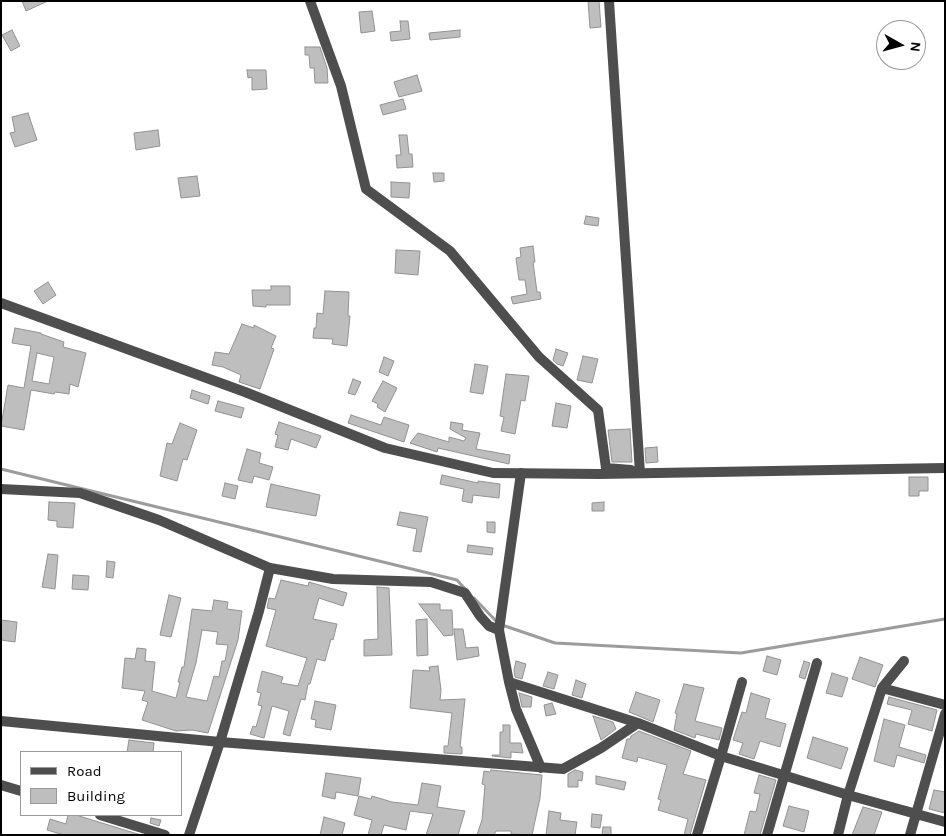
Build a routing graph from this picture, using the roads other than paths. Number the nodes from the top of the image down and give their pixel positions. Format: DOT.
graph roads {
  1 [pos="310,1"];
  2 [pos="609,1"];
  3 [pos="1,303"];
  4 [pos="945,468"];
  5 [pos="640,472"];
  6 [pos="521,473"];
  7 [pos="1,489"];
  8 [pos="270,568"];
  9 [pos="500,630"];
  10 [pos="904,662"];
  11 [pos="817,663"];
  12 [pos="509,682"];
  13 [pos="742,682"];
  14 [pos="882,688"];
  15 [pos="945,705"];
  16 [pos="945,714"];
  17 [pos="1,721"];
  18 [pos="638,723"];
  19 [pos="220,742"];
  20 [pos="721,756"];
  21 [pos="541,768"];
  22 [pos="784,775"];
  23 [pos="1,785"];
  24 [pos="20,791"];
  25 [pos="848,795"];
  26 [pos="916,814"];
  27 [pos="103,816"];
  28 [pos="945,822"];
  29 [pos="165,835"];
  30 [pos="189,835"];
  31 [pos="697,835"];
  32 [pos="767,835"];
  33 [pos="838,835"];
  34 [pos="910,835"];
  1 -- 5 [label="street"];
  2 -- 5 [label="street"];
  3 -- 6 [label="street"];
  4 -- 5 [label="street"];
  5 -- 6 [label="street"];
  6 -- 9 [label="street"];
  7 -- 8 [label="street"];
  8 -- 9 [label="street"];
  8 -- 19 [label="street"];
  9 -- 12 [label="street"];
  10 -- 14 [label="street"];
  11 -- 22 [label="street"];
  12 -- 18 [label="street"];
  12 -- 21 [label="street"];
  13 -- 20 [label="street"];
  14 -- 15 [label="street"];
  14 -- 25 [label="street"];
  16 -- 26 [label="street"];
  17 -- 19 [label="street"];
  18 -- 20 [label="street"];
  18 -- 21 [label="street"];
  19 -- 21 [label="street"];
  19 -- 30 [label="street"];
  20 -- 22 [label="street"];
  20 -- 31 [label="street"];
  22 -- 25 [label="street"];
  22 -- 32 [label="street"];
  23 -- 24 [label="street"];
  25 -- 26 [label="street"];
  25 -- 33 [label="street"];
  26 -- 28 [label="street"];
  26 -- 34 [label="street"];
  27 -- 29 [label="street"];
}
